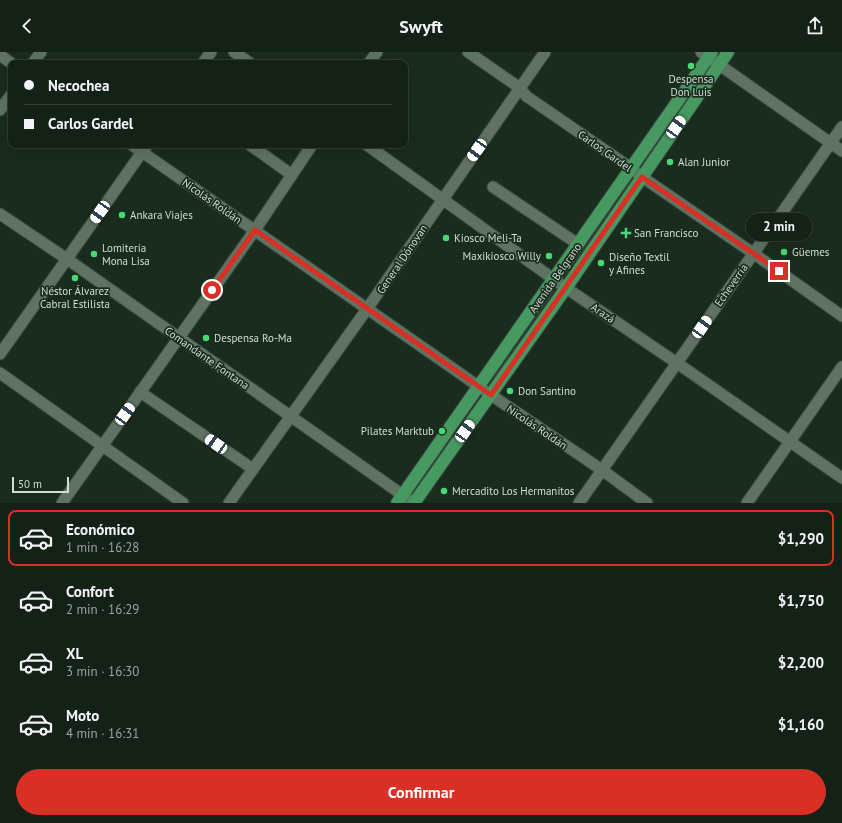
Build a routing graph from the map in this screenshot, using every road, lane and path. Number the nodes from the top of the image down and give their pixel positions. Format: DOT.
graph roads {
  1 [pos="234,52"];
  2 [pos="468,52"];
  3 [pos="545,52"];
  4 [pos="728,52"];
  5 [pos="707,54"];
  6 [pos="246,60"];
  7 [pos="719,65"];
  8 [pos="520,88"];
  9 [pos="8,99"];
  10 [pos="0,110"];
  11 [pos="842,127"];
  12 [pos="830,143"];
  13 [pos="254,148"];
  14 [pos="310,148"];
  15 [pos="371,148"];
  16 [pos="144,149"];
  17 [pos="842,151"];
  18 [pos="631,168"];
  19 [pos="292,175"];
  20 [pos="642,177"];
  21 [pos="493,187"];
  22 [pos="442,199"];
  23 [pos="0,214"];
  24 [pos="255,230"];
  25 [pos="578,244"];
  26 [pos="754,253"];
  27 [pos="67,259"];
  28 [pos="554,279"];
  29 [pos="566,288"];
  30 [pos="367,309"];
  31 [pos="842,316"];
  32 [pos="178,338"];
  33 [pos="0,354"];
  34 [pos="677,363"];
  35 [pos="842,367"];
  36 [pos="0,373"];
  37 [pos="479,386"];
  38 [pos="140,392"];
  39 [pos="491,395"];
  40 [pos="291,416"];
  41 [pos="790,442"];
  42 [pos="102,446"];
  43 [pos="253,469"];
  44 [pos="602,470"];
  45 [pos="842,478"];
  46 [pos="400,499"];
  47 [pos="62,503"];
  48 [pos="183,503"];
  49 [pos="229,503"];
  50 [pos="414,503"];
  51 [pos="579,503"];
  52 [pos="647,503"];
  53 [pos="747,503"];
  1 -- 6 [label="street"];
  2 -- 8 [label="street, Carlos Gardel"];
  3 -- 8 [label="street, General Dónovan"];
  4 -- 7 [label="main road, Avenida Belgrano"];
  5 -- 7 [label="street"];
  5 -- 18 [label="main road, Avenida Belgrano"];
  7 -- 12 [label="street"];
  7 -- 20 [label="main road, Avenida Belgrano"];
  8 -- 18 [label="street, Carlos Gardel"];
  8 -- 22 [label="street, General Dónovan"];
  9 -- 10 [label="street"];
  11 -- 12 [label="street, Echeverría"];
  12 -- 17 [label="street"];
  12 -- 26 [label="street, Echeverría"];
  13 -- 19 [label="street"];
  14 -- 19 [label="street"];
  15 -- 22 [label="street, Arazá"];
  16 -- 24 [label="street, Nicolás Roldán"];
  16 -- 27 [label="street"];
  18 -- 20 [label="street, Carlos Gardel"];
  18 -- 25 [label="main road, Avenida Belgrano"];
  19 -- 24 [label="street"];
  20 -- 26 [label="street, Carlos Gardel"];
  20 -- 29 [label="main road, Avenida Belgrano"];
  21 -- 25 [label="street"];
  22 -- 28 [label="street, Arazá"];
  22 -- 30 [label="street, General Dónovan"];
  23 -- 27 [label="street, Comandante Fontana"];
  24 -- 30 [label="street, Nicolás Roldán"];
  24 -- 32 [label="street"];
  25 -- 28 [label="main road, Avenida Belgrano"];
  26 -- 31 [label="street, Carlos Gardel"];
  26 -- 34 [label="street, Echeverría"];
  27 -- 32 [label="street, Comandante Fontana"];
  27 -- 33 [label="street"];
  28 -- 29 [label="street, Arazá"];
  28 -- 37 [label="main road, Avenida Belgrano"];
  29 -- 34 [label="street, Arazá"];
  29 -- 39 [label="main road, Avenida Belgrano"];
  30 -- 37 [label="street, Nicolás Roldán"];
  30 -- 40 [label="street, General Dónovan"];
  32 -- 38 [label="street"];
  32 -- 40 [label="street, Comandante Fontana"];
  34 -- 41 [label="street, Arazá"];
  34 -- 44 [label="street, Echeverría"];
  35 -- 41 [label="street"];
  36 -- 42 [label="street"];
  37 -- 39 [label="street, Nicolás Roldán"];
  37 -- 46 [label="main road, Avenida Belgrano"];
  38 -- 42 [label="street"];
  38 -- 43 [label="street"];
  39 -- 44 [label="street, Nicolás Roldán"];
  39 -- 50 [label="main road, Avenida Belgrano"];
  40 -- 43 [label="street, General Dónovan"];
  40 -- 46 [label="street, Comandante Fontana"];
  41 -- 45 [label="street, Arazá"];
  41 -- 53 [label="street"];
  42 -- 47 [label="street"];
  42 -- 48 [label="street"];
  43 -- 49 [label="street, General Dónovan"];
  44 -- 51 [label="street, Echeverría"];
  44 -- 52 [label="street, Nicolás Roldán"];
  46 -- 50 [label="street, Comandante Fontana"];
}
